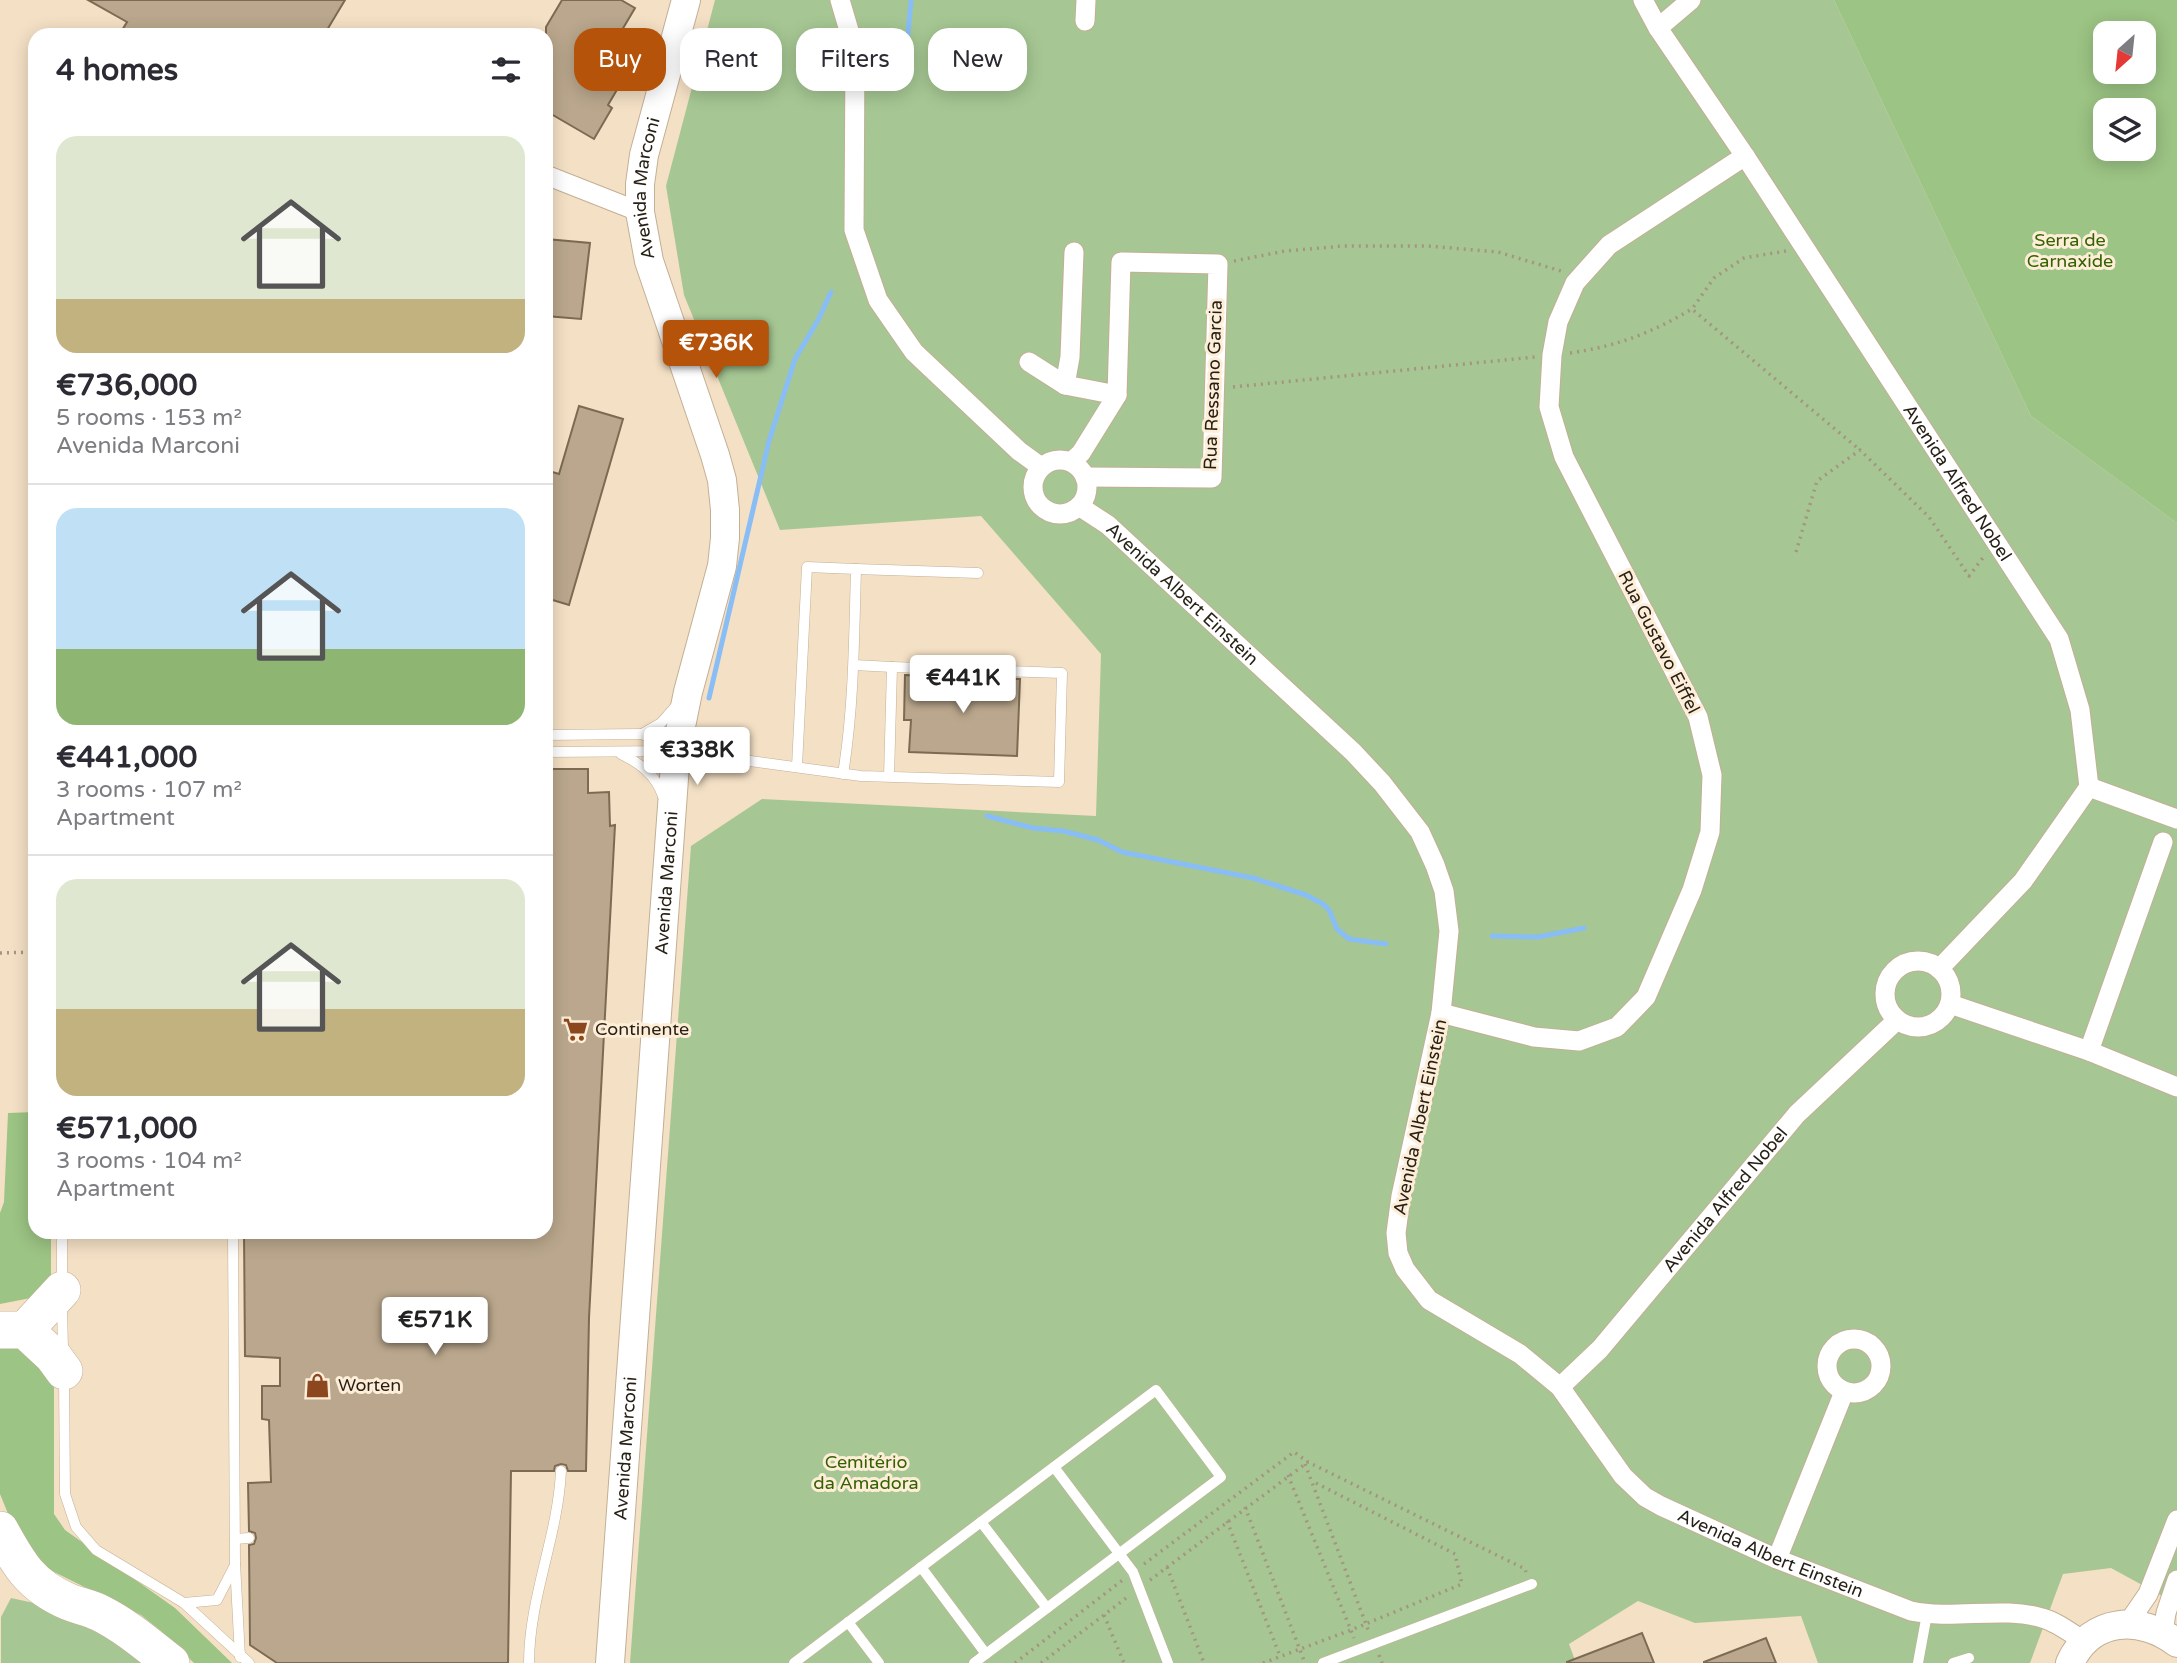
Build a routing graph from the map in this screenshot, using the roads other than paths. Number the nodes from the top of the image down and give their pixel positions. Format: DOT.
graph roads {
  1 [pos="686,0"];
  2 [pos="840,0"];
  3 [pos="1086,0"];
  4 [pos="1643,0"];
  5 [pos="1691,0"];
  6 [pos="1085,21"];
  7 [pos="1658,29"];
  8 [pos="1745,156"];
  9 [pos="553,178"];
  10 [pos="640,212"];
  11 [pos="1074,252"];
  12 [pos="1029,362"];
  13 [pos="1065,385"];
  14 [pos="1117,395"];
  15 [pos="1070,462"];
  16 [pos="1041,467"];
  17 [pos="1085,477"];
  18 [pos="1079,506"];
  19 [pos="856,569"];
  20 [pos="978,573"];
  21 [pos="854,665"];
  22 [pos="892,667"];
  23 [pos="688,692"];
  24 [pos="642,734"];
  25 [pos="553,735"];
  26 [pos="676,751"];
  27 [pos="553,752"];
  28 [pos="617,752"];
  29 [pos="797,766"];
  30 [pos="843,774"];
  31 [pos="889,777"];
  32 [pos="2089,787"];
  33 [pos="670,818"];
  34 [pos="2177,820"];
  35 [pos="2163,842"];
  36 [pos="1939,969"];
  37 [pos="1950,1004"];
  38 [pos="1441,1013"];
  39 [pos="1897,1020"];
  40 [pos="2089,1051"];
  41 [pos="2177,1087"];
  42 [pos="62,1239"];
  43 [pos="233,1239"];
  44 [pos="62,1290"];
  45 [pos="13,1330"];
  46 [pos="64,1371"];
  47 [pos="1560,1387"];
  48 [pos="1844,1392"];
  49 [pos="1054,1467"];
  50 [pos="561,1471"];
  51 [pos="2177,1520"];
  52 [pos="981,1522"];
  53 [pos="0,1530"];
  54 [pos="249,1538"];
  55 [pos="235,1539"];
  56 [pos="1120,1553"];
  57 [pos="1777,1559"];
  58 [pos="235,1563"];
  59 [pos="921,1567"];
  60 [pos="2177,1580"];
  61 [pos="1532,1584"];
  62 [pos="184,1603"];
  63 [pos="1047,1608"];
  64 [pos="1927,1614"];
  65 [pos="848,1622"];
  66 [pos="2128,1623"];
  67 [pos="2170,1638"];
  68 [pos="2077,1652"];
  69 [pos="986,1654"];
  70 [pos="1969,1658"];
  71 [pos="244,1660"];
  72 [pos="171,1663"];
  73 [pos="529,1663"];
  74 [pos="610,1663"];
  75 [pos="794,1663"];
  76 [pos="879,1663"];
  77 [pos="974,1663"];
  78 [pos="1168,1663"];
  79 [pos="1323,1663"];
  80 [pos="1918,1663"];
  81 [pos="1953,1663"];
  1 -- 10 [label="street, Avenida Marconi"];
  2 -- 16 [label="street"];
  3 -- 6 [label="street"];
  4 -- 7 [label="street, Avenida Alfred Nobel"];
  5 -- 7 [label="street"];
  7 -- 8 [label="street, Avenida Alfred Nobel"];
  8 -- 32 [label="street, Avenida Alfred Nobel"];
  8 -- 38 [label="street, Rua Gustavo Eiffel"];
  9 -- 10 [label="street"];
  10 -- 23 [label="street, Avenida Marconi"];
  11 -- 13 [label="street"];
  12 -- 13 [label="street"];
  13 -- 14 [label="street"];
  14 -- 15 [label="street"];
  14 -- 17 [label="street, Rua Ressano Garcia"];
  15 -- 16 [label="street"];
  15 -- 17 [label="street"];
  16 -- 18 [label="street"];
  17 -- 18 [label="street"];
  18 -- 38 [label="street, Avenida Albert Einstein"];
  19 -- 20 [label="lane"];
  19 -- 21 [label="lane"];
  19 -- 29 [label="lane"];
  21 -- 22 [label="lane"];
  21 -- 30 [label="lane"];
  22 -- 31 [label="lane"];
  22 -- 31 [label="lane"];
  23 -- 24 [label="lane"];
  23 -- 26 [label="street, Avenida Marconi"];
  24 -- 25 [label="lane"];
  24 -- 26 [label="lane"];
  26 -- 28 [label="lane"];
  26 -- 29 [label="lane"];
  26 -- 33 [label="street, Avenida Marconi"];
  27 -- 28 [label="lane"];
  28 -- 33 [label="lane"];
  29 -- 30 [label="lane"];
  30 -- 31 [label="lane"];
  32 -- 34 [label="street"];
  32 -- 36 [label="street"];
  33 -- 74 [label="street, Avenida Marconi"];
  35 -- 40 [label="street"];
  36 -- 37 [label="street"];
  36 -- 39 [label="street"];
  37 -- 39 [label="street"];
  37 -- 40 [label="street"];
  38 -- 47 [label="street, Avenida Albert Einstein"];
  39 -- 47 [label="street, Avenida Alfred Nobel"];
  40 -- 41 [label="street"];
  42 -- 44 [label="lane"];
  43 -- 55 [label="lane"];
  44 -- 45 [label="highway"];
  44 -- 46 [label="lane"];
  45 -- 46 [label="highway"];
  46 -- 62 [label="lane"];
  47 -- 57 [label="street, Avenida Albert Einstein"];
  48 -- 57 [label="street"];
  49 -- 52 [label="lane"];
  49 -- 56 [label="lane"];
  49 -- 56 [label="lane"];
  50 -- 73 [label="lane"];
  51 -- 66 [label="street"];
  52 -- 59 [label="lane"];
  52 -- 63 [label="lane"];
  53 -- 72 [label="highway"];
  54 -- 55 [label="lane"];
  55 -- 58 [label="lane"];
  56 -- 63 [label="lane"];
  56 -- 78 [label="lane"];
  57 -- 64 [label="street, Avenida Albert Einstein"];
  58 -- 62 [label="lane"];
  58 -- 71 [label="lane"];
  59 -- 65 [label="lane"];
  59 -- 69 [label="lane"];
  60 -- 67 [label="street"];
  61 -- 79 [label="lane"];
  62 -- 71 [label="lane"];
  63 -- 69 [label="lane"];
  64 -- 68 [label="street, Avenida Albert Einstein"];
  64 -- 80 [label="lane"];
  65 -- 75 [label="lane"];
  65 -- 76 [label="lane"];
  66 -- 67 [label="street"];
  66 -- 68 [label="street"];
  69 -- 77 [label="lane"];
  70 -- 81 [label="lane"];
}
